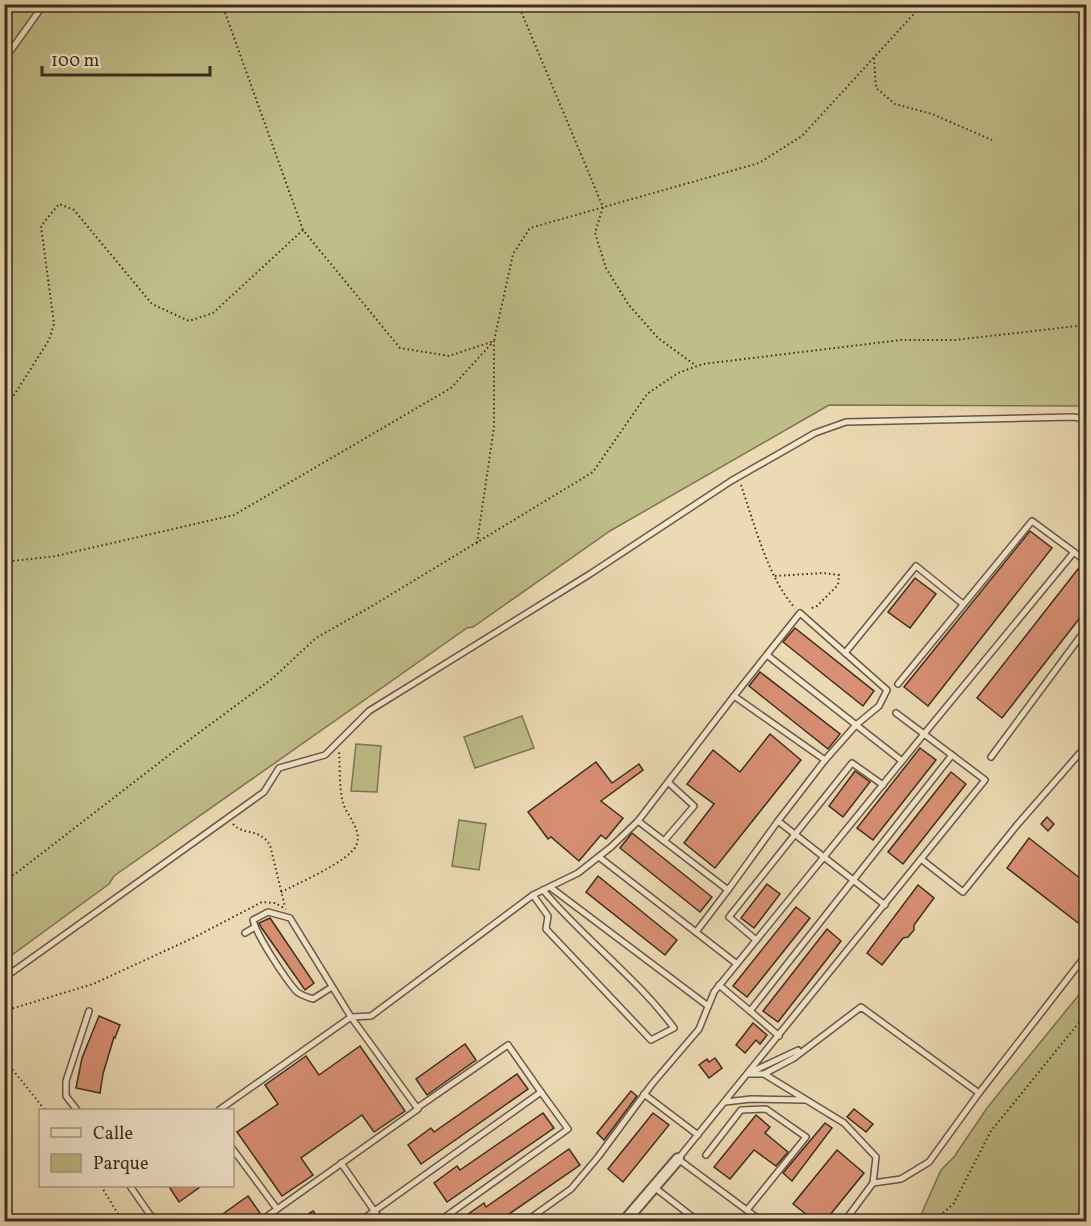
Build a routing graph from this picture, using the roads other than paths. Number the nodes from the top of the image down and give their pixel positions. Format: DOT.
graph roads {
  1 [pos="44,4"];
  2 [pos="4,60"];
  3 [pos="1086,419"];
  4 [pos="1074,552"];
  5 [pos="1086,562"];
  6 [pos="963,604"];
  7 [pos="1086,628"];
  8 [pos="845,653"];
  9 [pos="767,655"];
  10 [pos="898,684"];
  11 [pos="734,696"];
  12 [pos="896,713"];
  13 [pos="856,725"];
  14 [pos="924,734"];
  15 [pos="1086,746"];
  16 [pos="952,755"];
  17 [pos="991,757"];
  18 [pos="825,760"];
  19 [pos="902,761"];
  20 [pos="669,783"];
  21 [pos="883,785"];
  22 [pos="638,821"];
  23 [pos="778,821"];
  24 [pos="795,835"];
  25 [pos="664,841"];
  26 [pos="599,857"];
  27 [pos="824,858"];
  28 [pos="921,859"];
  29 [pos="852,880"];
  30 [pos="550,887"];
  31 [pos="543,890"];
  32 [pos="728,890"];
  33 [pos="533,895"];
  34 [pos="885,905"];
  35 [pos="255,927"];
  36 [pos="696,932"];
  37 [pos="245,933"];
  38 [pos="756,940"];
  39 [pos="1086,955"];
  40 [pos="737,964"];
  41 [pos="4,978"];
  42 [pos="719,986"];
  43 [pos="332,987"];
  44 [pos="708,1006"];
  45 [pos="89,1011"];
  46 [pos="750,1011"];
  47 [pos="351,1017"];
  48 [pos="779,1036"];
  49 [pos="798,1050"];
  50 [pos="748,1074"];
  51 [pos="764,1074"];
  52 [pos="541,1092"];
  53 [pos="979,1093"];
  54 [pos="644,1094"];
  55 [pos="807,1100"];
  56 [pos="725,1102"];
  57 [pos="417,1108"];
  58 [pos="76,1109"];
  59 [pos="220,1109"];
  60 [pos="698,1135"];
  61 [pos="234,1151"];
  62 [pos="706,1155"];
  63 [pos="678,1159"];
  64 [pos="341,1164"];
  65 [pos="873,1183"];
  66 [pos="131,1187"];
  67 [pos="654,1187"];
  68 [pos="277,1209"];
  69 [pos="375,1210"];
  70 [pos="747,1210"];
  71 [pos="755,1219"];
  72 [pos="155,1221"];
  73 [pos="259,1221"];
  74 [pos="359,1221"];
  75 [pos="382,1221"];
  76 [pos="438,1221"];
  77 [pos="525,1221"];
  78 [pos="624,1221"];
  79 [pos="699,1221"];
  80 [pos="762,1221"];
  81 [pos="844,1221"];
  1 -- 2 [label="lane"];
  3 -- 41 [label="lane"];
  4 -- 5 [label="lane"];
  4 -- 6 [label="lane"];
  4 -- 14 [label="lane"];
  6 -- 8 [label="lane"];
  6 -- 10 [label="lane"];
  7 -- 17 [label="lane"];
  8 -- 9 [label="lane"];
  8 -- 13 [label="lane"];
  9 -- 11 [label="lane"];
  9 -- 13 [label="lane"];
  11 -- 18 [label="lane"];
  11 -- 20 [label="lane"];
  12 -- 14 [label="lane"];
  13 -- 18 [label="lane"];
  13 -- 19 [label="lane"];
  14 -- 16 [label="lane"];
  14 -- 19 [label="lane"];
  15 -- 28 [label="lane"];
  16 -- 28 [label="lane"];
  16 -- 29 [label="lane"];
  18 -- 23 [label="lane"];
  19 -- 21 [label="lane"];
  20 -- 22 [label="lane"];
  20 -- 25 [label="lane"];
  21 -- 24 [label="lane"];
  21 -- 27 [label="lane"];
  22 -- 25 [label="lane"];
  22 -- 26 [label="lane"];
  23 -- 24 [label="lane"];
  23 -- 32 [label="lane"];
  24 -- 27 [label="lane"];
  24 -- 38 [label="lane"];
  25 -- 32 [label="lane"];
  26 -- 30 [label="lane"];
  26 -- 36 [label="lane"];
  27 -- 29 [label="lane"];
  27 -- 38 [label="lane"];
  28 -- 34 [label="lane"];
  29 -- 34 [label="lane"];
  29 -- 46 [label="lane"];
  30 -- 31 [label="lane"];
  30 -- 44 [label="lane"];
  31 -- 33 [label="lane"];
  31 -- 33 [label="lane"];
  32 -- 36 [label="lane"];
  33 -- 47 [label="lane"];
  34 -- 48 [label="lane"];
  35 -- 37 [label="lane"];
  35 -- 43 [label="lane"];
  35 -- 43 [label="lane"];
  36 -- 40 [label="lane"];
  38 -- 40 [label="lane"];
  39 -- 53 [label="lane"];
  40 -- 42 [label="lane"];
  42 -- 44 [label="lane"];
  42 -- 46 [label="lane"];
  43 -- 47 [label="lane"];
  44 -- 54 [label="lane"];
  45 -- 58 [label="lane"];
  46 -- 48 [label="lane"];
  47 -- 57 [label="lane"];
  47 -- 59 [label="lane"];
  48 -- 50 [label="lane"];
  49 -- 50 [label="lane"];
  50 -- 51 [label="lane"];
  50 -- 56 [label="lane"];
  51 -- 53 [label="lane"];
  51 -- 55 [label="lane"];
  52 -- 57 [label="lane"];
  52 -- 69 [label="lane"];
  52 -- 76 [label="lane"];
  53 -- 65 [label="lane"];
  54 -- 60 [label="lane"];
  54 -- 77 [label="lane"];
  55 -- 56 [label="lane"];
  55 -- 65 [label="lane"];
  56 -- 60 [label="lane"];
  57 -- 64 [label="lane"];
  60 -- 63 [label="lane"];
  61 -- 68 [label="lane"];
  62 -- 70 [label="lane"];
  63 -- 67 [label="street"];
  63 -- 70 [label="lane"];
  64 -- 68 [label="lane"];
  64 -- 69 [label="lane"];
  65 -- 81 [label="lane"];
  66 -- 72 [label="lane"];
  67 -- 78 [label="street"];
  67 -- 79 [label="lane"];
  68 -- 73 [label="lane"];
  69 -- 74 [label="lane"];
  69 -- 75 [label="lane"];
  70 -- 71 [label="lane"];
  71 -- 80 [label="lane"];
}
